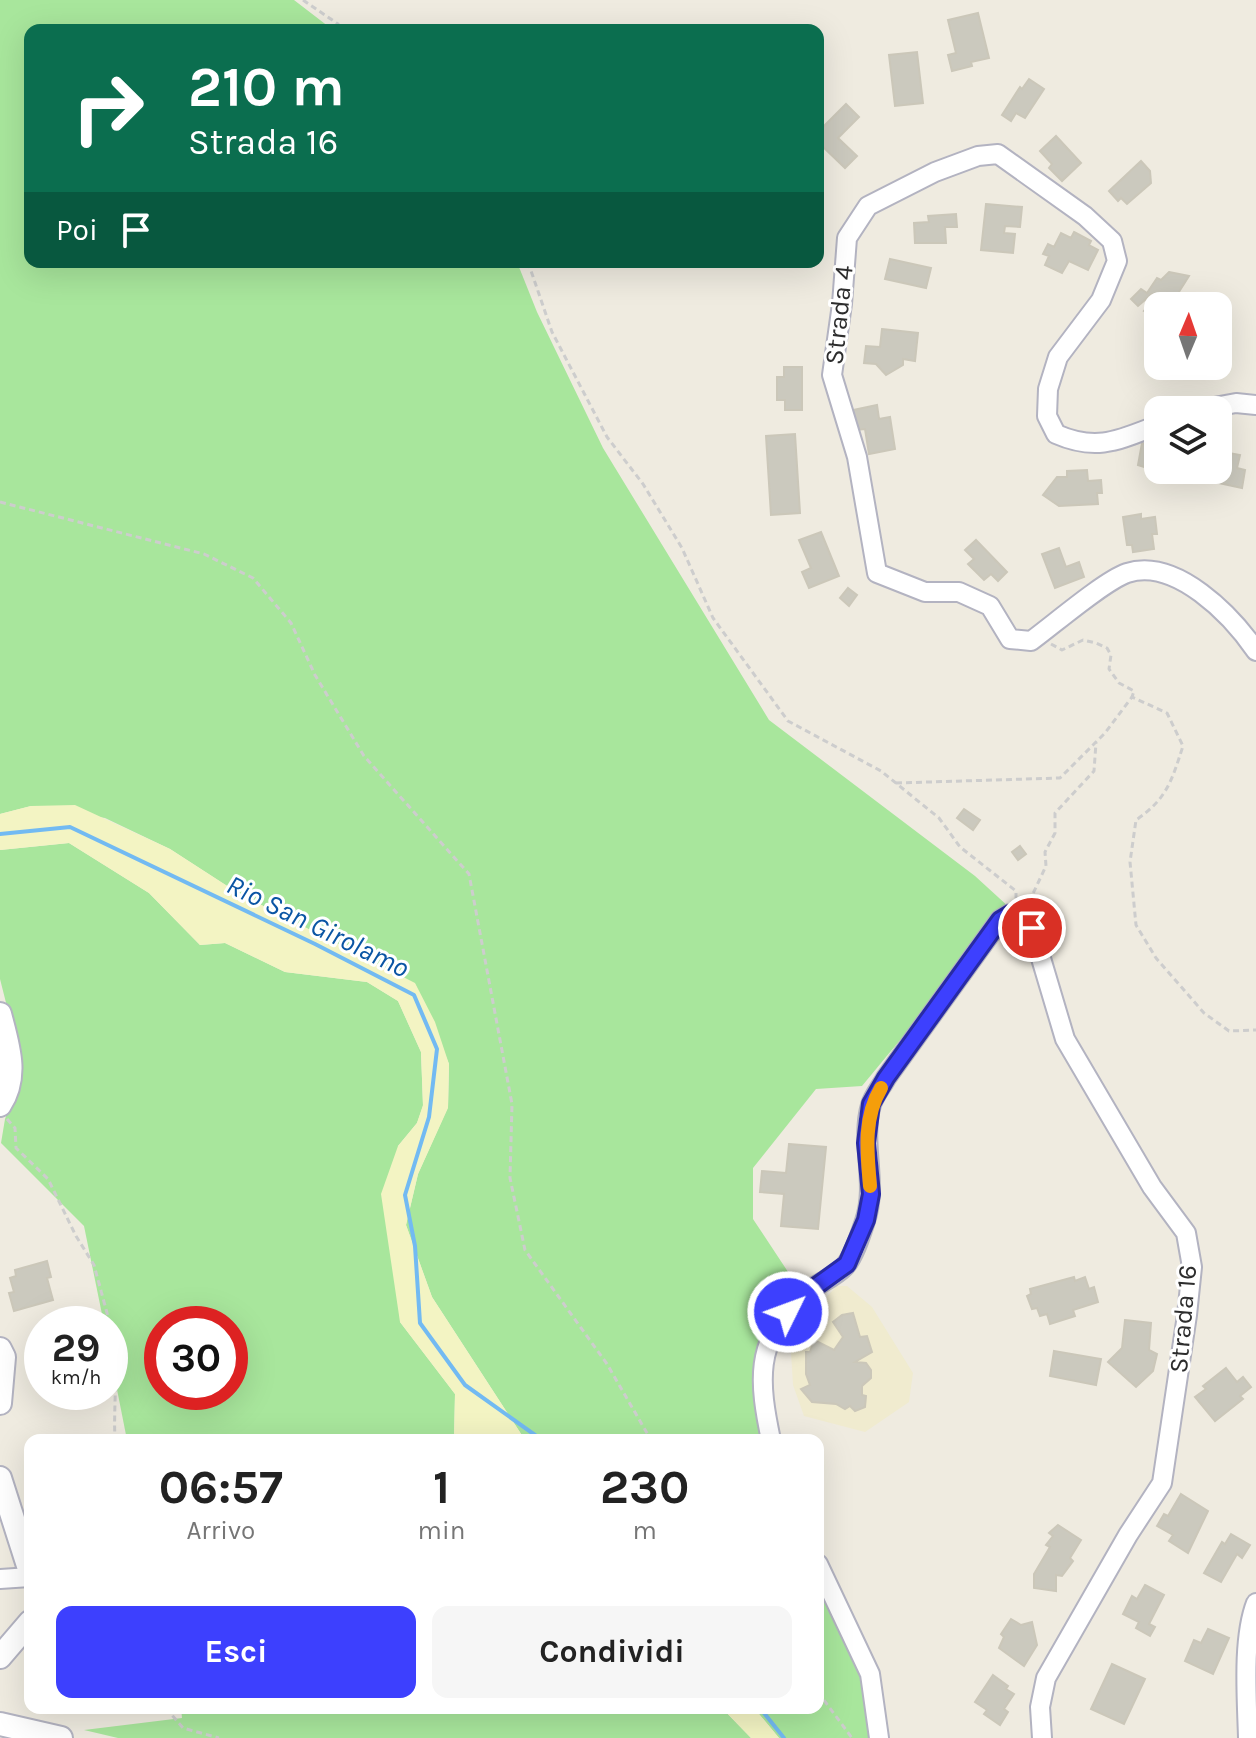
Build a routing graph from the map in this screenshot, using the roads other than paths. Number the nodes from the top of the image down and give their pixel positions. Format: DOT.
graph roads {
  1 [pos="1232,404"];
  2 [pos="1256,405"];
  3 [pos="1144,430"];
  4 [pos="1256,651"];
  5 [pos="0,1014"];
  6 [pos="0,1107"];
  7 [pos="0,1349"];
  8 [pos="0,1403"];
  9 [pos="770,1434"];
  10 [pos="0,1478"];
  11 [pos="24,1555"];
  12 [pos="24,1575"];
  13 [pos="824,1577"];
  14 [pos="0,1579"];
  15 [pos="1256,1603"];
  16 [pos="24,1629"];
  17 [pos="0,1657"];
  18 [pos="0,1724"];
  19 [pos="61,1738"];
  20 [pos="879,1738"];
  21 [pos="1042,1738"];
  22 [pos="1248,1738"];
  1 -- 2 [label="street"];
  3 -- 4 [label="street, Strada 4"];
  5 -- 6 [label="street"];
  7 -- 8 [label="street"];
  9 -- 21 [label="street, Strada 16"];
  10 -- 11 [label="street"];
  12 -- 14 [label="street"];
  13 -- 20 [label="street"];
  15 -- 22 [label="street"];
  16 -- 17 [label="street"];
  18 -- 19 [label="street"];
}
